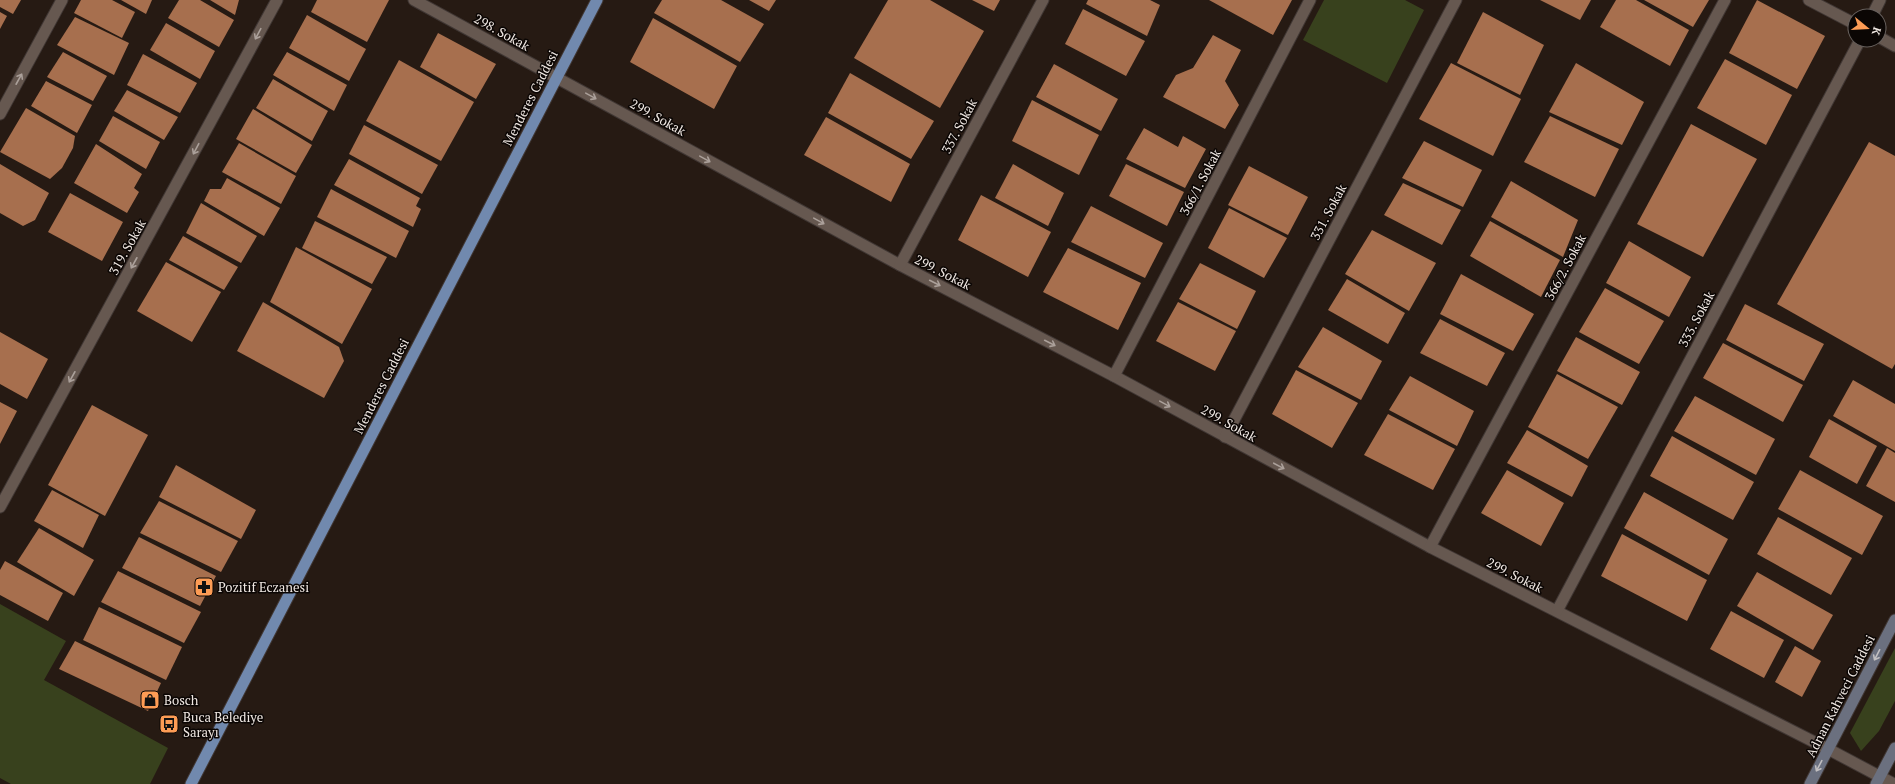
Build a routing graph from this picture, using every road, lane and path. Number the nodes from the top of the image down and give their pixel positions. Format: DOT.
graph roads {
  1 [pos="62,0"];
  2 [pos="277,0"];
  3 [pos="414,0"];
  4 [pos="596,0"];
  5 [pos="1043,0"];
  6 [pos="1310,0"];
  7 [pos="1456,0"];
  8 [pos="1725,0"];
  9 [pos="1809,0"];
  10 [pos="1847,20"];
  11 [pos="1856,48"];
  12 [pos="556,78"];
  13 [pos="0,114"];
  14 [pos="900,265"];
  15 [pos="1114,376"];
  16 [pos="1225,437"];
  17 [pos="0,507"];
  18 [pos="1430,547"];
  19 [pos="1557,611"];
  20 [pos="1895,620"];
  21 [pos="1895,748"];
  22 [pos="1828,749"];
  23 [pos="1878,780"];
  24 [pos="191,784"];
  25 [pos="1810,784"];
  26 [pos="1894,784"];
  13 -- 1 [label="street, one-way"];
  2 -- 17 [label="street, 319. Sokak, one-way"];
  3 -- 12 [label="street, 298. Sokak"];
  4 -- 12 [label="main road, Menderes Caddesi"];
  5 -- 14 [label="street, 337. Sokak"];
  6 -- 15 [label="street, 366/1. Sokak"];
  7 -- 16 [label="street, 331. Sokak"];
  8 -- 18 [label="street, 366/2. Sokak"];
  9 -- 10 [label="street"];
  11 -- 19 [label="street, 333. Sokak"];
  12 -- 14 [label="street, 299. Sokak, one-way"];
  12 -- 24 [label="main road, Menderes Caddesi"];
  14 -- 15 [label="street, 299. Sokak, one-way"];
  15 -- 16 [label="street, 299. Sokak, one-way"];
  16 -- 18 [label="street, 299. Sokak, one-way"];
  18 -- 19 [label="street, 299. Sokak"];
  19 -- 22 [label="street, 299. Sokak"];
  20 -- 22 [label="main road, Adnan Kahveci Caddesi, one-way"];
  21 -- 23 [label="main road"];
  22 -- 23 [label="street, 299. Sokak"];
  22 -- 25 [label="main road, Adnan Kahveci Caddesi, one-way"];
  23 -- 26 [label="street, 299. Sokak"];
}
